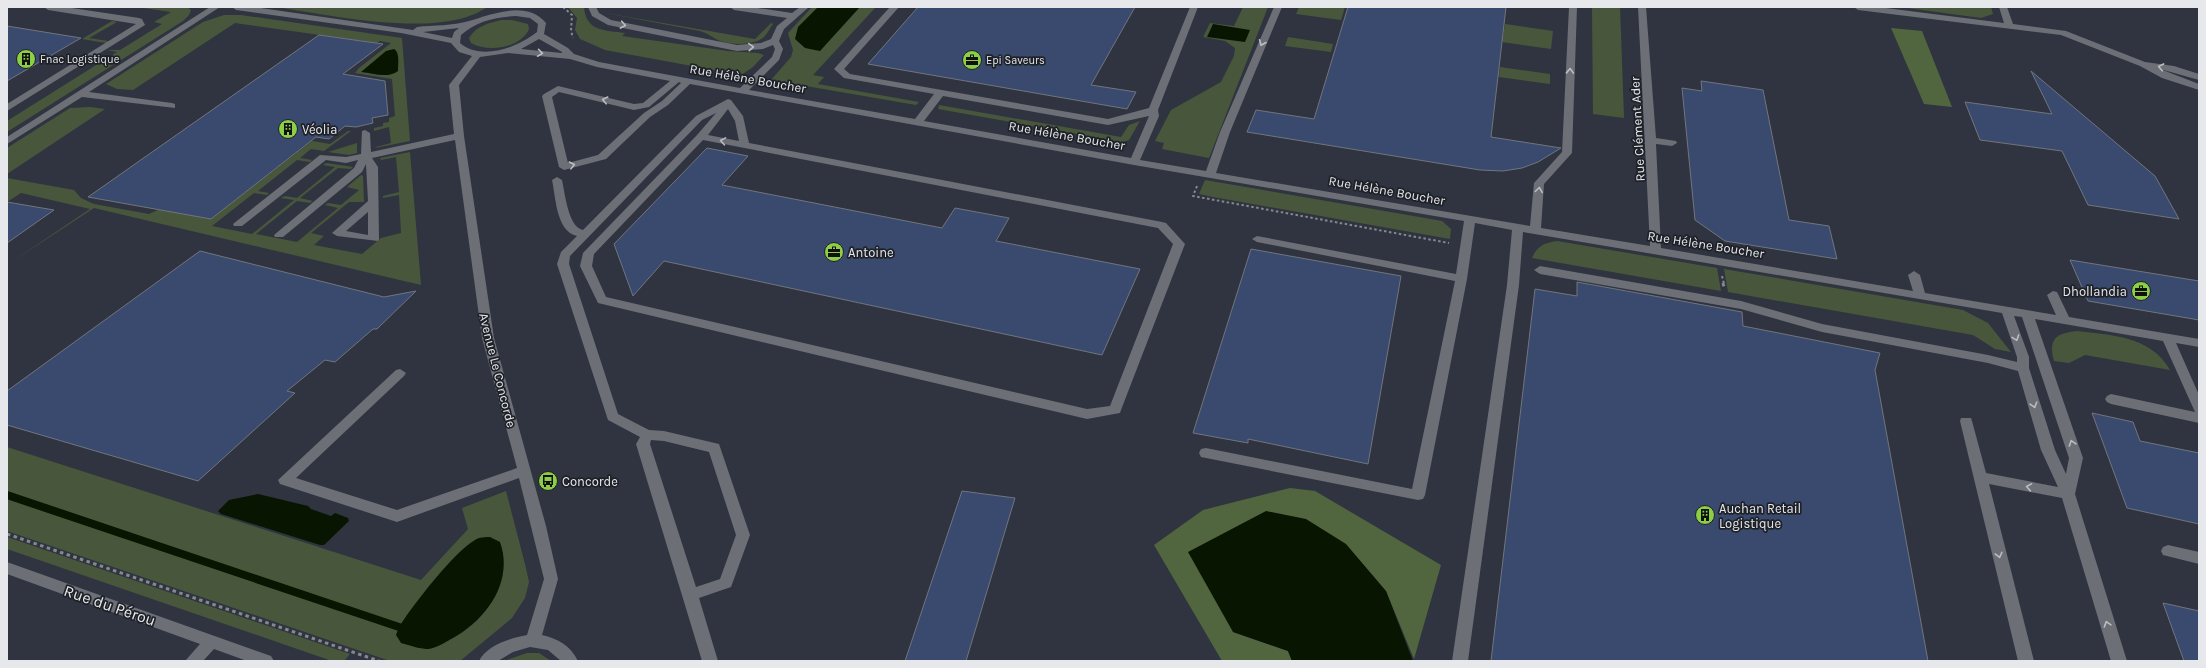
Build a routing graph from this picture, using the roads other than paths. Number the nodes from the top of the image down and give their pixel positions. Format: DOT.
graph roads {
  1 [pos="48,7"];
  2 [pos="216,7"];
  3 [pos="236,7"];
  4 [pos="498,7"];
  5 [pos="592,7"];
  6 [pos="734,7"];
  7 [pos="805,7"];
  8 [pos="895,7"];
  9 [pos="1194,7"];
  10 [pos="1278,7"];
  11 [pos="1573,7"];
  12 [pos="1642,7"];
  13 [pos="1858,7"];
  14 [pos="2003,7"];
  15 [pos="524,10"];
  16 [pos="489,16"];
  17 [pos="792,16"];
  18 [pos="468,24"];
  19 [pos="2009,26"];
  20 [pos="402,30"];
  21 [pos="539,35"];
  22 [pos="454,41"];
  23 [pos="775,41"];
  24 [pos="510,51"];
  25 [pos="478,54"];
  26 [pos="571,56"];
  27 [pos="2143,64"];
  28 [pos="2199,77"];
  29 [pos="677,79"];
  30 [pos="688,81"];
  31 [pos="2199,87"];
  32 [pos="741,91"];
  33 [pos="81,94"];
  34 [pos="940,94"];
  35 [pos="727,103"];
  36 [pos="172,106"];
  37 [pos="634,107"];
  38 [pos="7,108"];
  39 [pos="1153,110"];
  40 [pos="647,115"];
  41 [pos="917,123"];
  42 [pos="365,133"];
  43 [pos="459,136"];
  44 [pos="701,137"];
  45 [pos="1651,140"];
  46 [pos="7,141"];
  47 [pos="1672,143"];
  48 [pos="745,145"];
  49 [pos="366,156"];
  50 [pos="1134,162"];
  51 [pos="1210,174"];
  52 [pos="556,180"];
  53 [pos="374,202"];
  54 [pos="1470,218"];
  55 [pos="238,224"];
  56 [pos="1518,226"];
  57 [pos="1534,229"];
  58 [pos="584,234"];
  59 [pos="279,235"];
  60 [pos="1257,239"];
  61 [pos="1656,250"];
  62 [pos="1540,270"];
  63 [pos="1914,275"];
  64 [pos="1461,279"];
  65 [pos="1920,294"];
  66 [pos="2053,295"];
  67 [pos="2006,309"];
  68 [pos="2027,313"];
  69 [pos="2064,319"];
  70 [pos="2167,338"];
  71 [pos="2199,343"];
  72 [pos="2023,368"];
  73 [pos="400,373"];
  74 [pos="2111,400"];
  75 [pos="2199,409"];
  76 [pos="2199,418"];
  77 [pos="1966,421"];
  78 [pos="647,435"];
  79 [pos="1206,453"];
  80 [pos="524,471"];
  81 [pos="1980,478"];
  82 [pos="2068,494"];
  83 [pos="2168,551"];
  84 [pos="2199,558"];
  85 [pos="7,568"];
  86 [pos="691,595"];
  87 [pos="533,640"];
  88 [pos="212,641"];
  89 [pos="193,661"];
  90 [pos="266,661"];
  91 [pos="487,661"];
  92 [pos="570,661"];
  93 [pos="710,661"];
  94 [pos="1460,661"];
  95 [pos="2026,661"];
  96 [pos="2119,661"];
  1 -- 38 [label="street"];
  2 -- 33 [label="street"];
  3 -- 20 [label="street"];
  4 -- 16 [label="street"];
  5 -- 23 [label="street, one-way"];
  6 -- 17 [label="street"];
  7 -- 17 [label="street"];
  8 -- 34 [label="street"];
  9 -- 39 [label="street"];
  10 -- 51 [label="street, one-way"];
  57 -- 11 [label="street, one-way"];
  12 -- 45 [label="street, Rue Clément Ader"];
  13 -- 19 [label="street"];
  14 -- 19 [label="street"];
  15 -- 16 [label="street"];
  15 -- 21 [label="street"];
  16 -- 18 [label="street"];
  17 -- 23 [label="street"];
  18 -- 20 [label="street"];
  18 -- 22 [label="street"];
  19 -- 27 [label="street"];
  20 -- 22 [label="street"];
  21 -- 24 [label="street, Rue Hélène Boucher"];
  21 -- 26 [label="street, Rue Hélène Boucher"];
  22 -- 25 [label="street, Rue Hélène Boucher"];
  23 -- 32 [label="street"];
  24 -- 25 [label="street, Rue Hélène Boucher"];
  24 -- 26 [label="street, Rue Hélène Boucher, one-way"];
  25 -- 43 [label="street, Avenue Le Concorde"];
  26 -- 29 [label="street, Rue Hélène Boucher"];
  28 -- 27 [label="street, one-way"];
  27 -- 31 [label="street"];
  29 -- 30 [label="street, Rue Hélène Boucher"];
  29 -- 37 [label="street"];
  30 -- 32 [label="street, Rue Hélène Boucher"];
  30 -- 40 [label="street"];
  32 -- 35 [label="street"];
  32 -- 41 [label="street, Rue Hélène Boucher"];
  33 -- 36 [label="street"];
  33 -- 46 [label="street"];
  34 -- 39 [label="street"];
  34 -- 41 [label="street"];
  35 -- 44 [label="street"];
  35 -- 48 [label="street"];
  35 -- 58 [label="street"];
  37 -- 40 [label="street"];
  37 -- 40 [label="street, one-way"];
  39 -- 50 [label="street"];
  41 -- 50 [label="street, Rue Hélène Boucher"];
  42 -- 49 [label="street"];
  43 -- 49 [label="street"];
  43 -- 80 [label="street, Avenue Le Concorde"];
  48 -- 44 [label="street, one-way"];
  44 -- 48 [label="street"];
  45 -- 47 [label="street"];
  45 -- 61 [label="street, Rue Clément Ader"];
  49 -- 53 [label="street"];
  49 -- 55 [label="street"];
  49 -- 59 [label="street"];
  50 -- 51 [label="street, Rue Hélène Boucher"];
  51 -- 54 [label="street, Rue Hélène Boucher"];
  52 -- 58 [label="street"];
  54 -- 56 [label="street, Rue Hélène Boucher"];
  54 -- 64 [label="street"];
  56 -- 57 [label="street, Rue Hélène Boucher"];
  56 -- 94 [label="street"];
  57 -- 61 [label="street, Rue Hélène Boucher"];
  58 -- 78 [label="street"];
  60 -- 64 [label="street"];
  61 -- 65 [label="street, Rue Hélène Boucher"];
  62 -- 72 [label="street"];
  63 -- 65 [label="street"];
  64 -- 79 [label="street"];
  65 -- 67 [label="street, Rue Hélène Boucher"];
  66 -- 69 [label="street"];
  67 -- 68 [label="street, Rue Hélène Boucher"];
  67 -- 72 [label="street, one-way"];
  68 -- 69 [label="street, Rue Hélène Boucher"];
  82 -- 68 [label="street, one-way"];
  69 -- 70 [label="street, Rue Hélène Boucher"];
  70 -- 71 [label="street, Rue Hélène Boucher"];
  70 -- 75 [label="street"];
  72 -- 82 [label="street, one-way"];
  73 -- 80 [label="street"];
  74 -- 76 [label="street"];
  77 -- 81 [label="street"];
  78 -- 86 [label="street"];
  78 -- 86 [label="street"];
  80 -- 87 [label="street, Avenue Le Concorde"];
  82 -- 81 [label="street, one-way"];
  81 -- 95 [label="street, one-way"];
  96 -- 82 [label="street, one-way"];
  83 -- 84 [label="street"];
  85 -- 88 [label="street, Rue du Pérou"];
  86 -- 93 [label="street"];
  87 -- 91 [label="street"];
  87 -- 92 [label="street"];
  88 -- 89 [label="street"];
  88 -- 90 [label="street, Rue du Pérou"];
}
